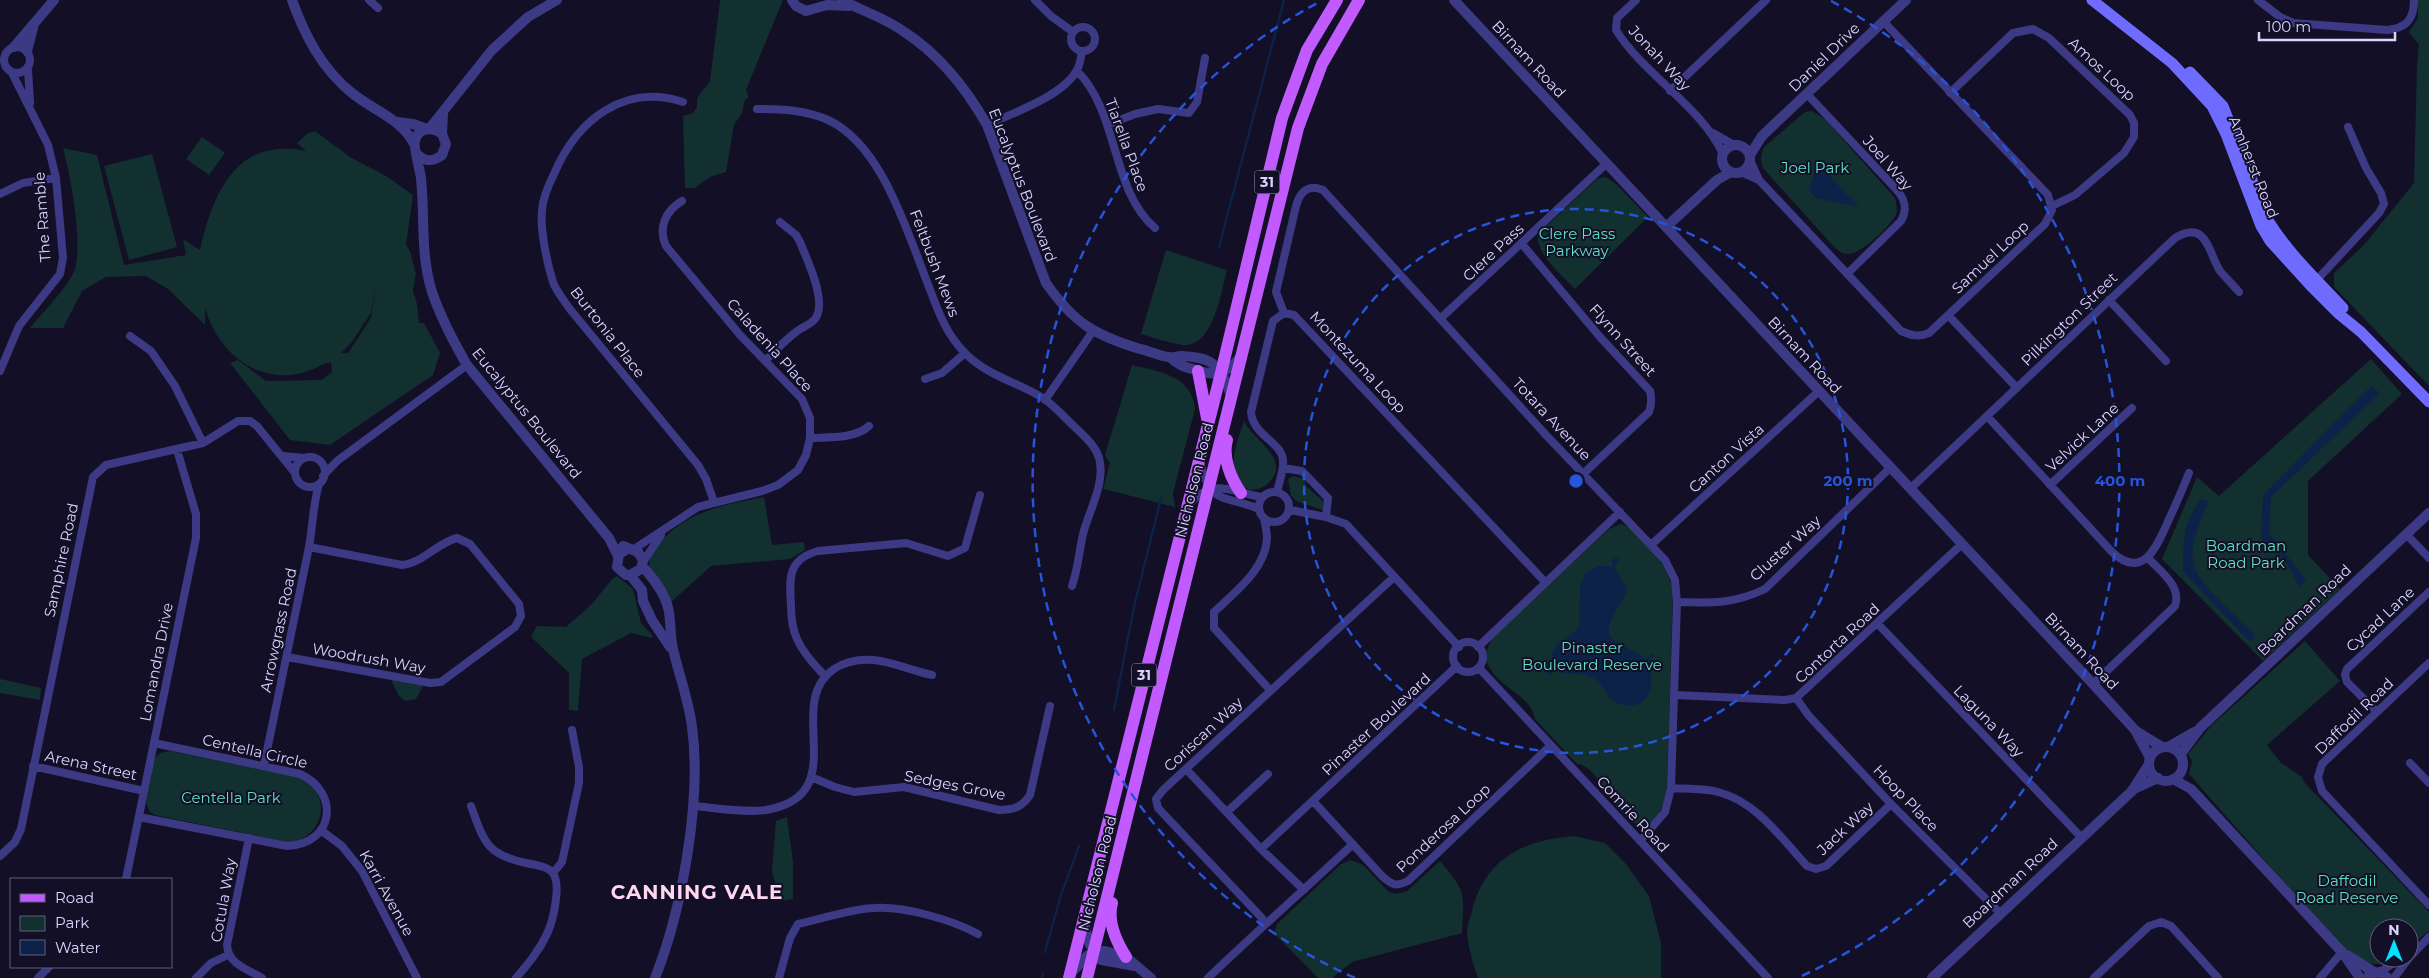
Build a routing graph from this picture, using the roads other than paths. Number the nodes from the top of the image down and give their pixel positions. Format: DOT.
graph roads {
  1 [pos="54,0"];
  2 [pos="292,0"];
  3 [pos="369,0"];
  4 [pos="557,0"];
  5 [pos="792,0"];
  6 [pos="842,0"];
  7 [pos="1035,0"];
  8 [pos="1337,0"];
  9 [pos="1344,0"];
  10 [pos="1359,0"];
  11 [pos="1454,0"];
  12 [pos="1636,0"];
  13 [pos="1766,0"];
  14 [pos="1906,0"];
  15 [pos="2092,0"];
  16 [pos="2101,0"];
  17 [pos="2258,0"];
  18 [pos="2414,0"];
  19 [pos="822,3"];
  20 [pos="378,8"];
  21 [pos="855,8"];
  22 [pos="1328,13"];
  23 [pos="34,21"];
  24 [pos="1883,21"];
  25 [pos="1073,32"];
  26 [pos="27,51"];
  27 [pos="1082,51"];
  28 [pos="7,52"];
  29 [pos="1205,58"];
  30 [pos="3,67"];
  31 [pos="28,69"];
  32 [pos="1077,70"];
  33 [pos="12,73"];
  34 [pos="1670,91"];
  35 [pos="1950,92"];
  36 [pos="1807,94"];
  37 [pos="683,102"];
  38 [pos="30,108"];
  39 [pos="757,109"];
  40 [pos="444,113"];
  41 [pos="397,122"];
  42 [pos="987,125"];
  43 [pos="1107,125"];
  44 [pos="2348,127"];
  45 [pos="428,129"];
  46 [pos="1711,132"];
  47 [pos="442,134"];
  48 [pos="1762,136"];
  49 [pos="1737,145"];
  50 [pos="416,150"];
  51 [pos="1750,158"];
  52 [pos="432,160"];
  53 [pos="1606,164"];
  54 [pos="1730,166"];
  55 [pos="56,178"];
  56 [pos="421,180"];
  57 [pos="1759,180"];
  58 [pos="0,194"];
  59 [pos="682,200"];
  60 [pos="2052,206"];
  61 [pos="780,222"];
  62 [pos="1666,226"];
  63 [pos="1154,228"];
  64 [pos="1522,244"];
  65 [pos="1847,274"];
  66 [pos="2314,284"];
  67 [pos="2239,292"];
  68 [pos="2109,300"];
  69 [pos="1284,313"];
  70 [pos="1948,316"];
  71 [pos="1441,318"];
  72 [pos="1092,331"];
  73 [pos="130,336"];
  74 [pos="1244,351"];
  75 [pos="965,353"];
  76 [pos="1171,358"];
  77 [pos="765,361"];
  78 [pos="2166,361"];
  79 [pos="467,364"];
  80 [pos="0,371"];
  81 [pos="1198,371"];
  82 [pos="1221,372"];
  83 [pos="925,379"];
  84 [pos="2017,388"];
  85 [pos="1819,391"];
  86 [pos="1045,400"];
  87 [pos="2429,402"];
  88 [pos="1231,404"];
  89 [pos="2132,408"];
  90 [pos="1987,416"];
  91 [pos="1208,423"];
  92 [pos="869,426"];
  93 [pos="810,438"];
  94 [pos="203,443"];
  95 [pos="177,450"];
  96 [pos="283,456"];
  97 [pos="1199,457"];
  98 [pos="304,458"];
  99 [pos="319,461"];
  100 [pos="337,461"];
  101 [pos="1283,468"];
  102 [pos="1890,468"];
  103 [pos="295,473"];
  104 [pos="2189,473"];
  105 [pos="1583,474"];
  106 [pos="321,480"];
  107 [pos="2050,485"];
  108 [pos="304,486"];
  109 [pos="1911,488"];
  110 [pos="1209,489"];
  111 [pos="1277,492"];
  112 [pos="1241,493"];
  113 [pos="980,495"];
  114 [pos="1262,497"];
  115 [pos="314,500"];
  116 [pos="714,502"];
  117 [pos="1185,509"];
  118 [pos="1259,509"];
  119 [pos="1290,510"];
  120 [pos="1620,512"];
  121 [pos="2429,513"];
  122 [pos="1326,517"];
  123 [pos="1264,518"];
  124 [pos="1277,522"];
  125 [pos="664,531"];
  126 [pos="2406,534"];
  127 [pos="609,538"];
  128 [pos="1267,538"];
  129 [pos="1652,544"];
  130 [pos="1962,544"];
  131 [pos="309,547"];
  132 [pos="631,549"];
  133 [pos="618,556"];
  134 [pos="2148,558"];
  135 [pos="2429,558"];
  136 [pos="643,564"];
  137 [pos="630,575"];
  138 [pos="1394,577"];
  139 [pos="1545,582"];
  140 [pos="1072,586"];
  141 [pos="2429,592"];
  142 [pos="1677,602"];
  143 [pos="1877,624"];
  144 [pos="1459,647"];
  145 [pos="1478,647"];
  146 [pos="674,652"];
  147 [pos="287,657"];
  148 [pos="2429,663"];
  149 [pos="1457,666"];
  150 [pos="1479,668"];
  151 [pos="824,675"];
  152 [pos="932,675"];
  153 [pos="2093,684"];
  154 [pos="1270,690"];
  155 [pos="1675,695"];
  156 [pos="1796,698"];
  157 [pos="1050,706"];
  158 [pos="2377,712"];
  159 [pos="2200,728"];
  160 [pos="572,730"];
  161 [pos="2135,730"];
  162 [pos="154,743"];
  163 [pos="1550,746"];
  164 [pos="2165,747"];
  165 [pos="2180,755"];
  166 [pos="2150,761"];
  167 [pos="2410,764"];
  168 [pos="264,765"];
  169 [pos="33,766"];
  170 [pos="2182,766"];
  171 [pos="1186,769"];
  172 [pos="1268,774"];
  173 [pos="811,777"];
  174 [pos="2158,778"];
  175 [pos="2173,779"];
  176 [pos="2429,783"];
  177 [pos="1671,788"];
  178 [pos="2191,789"];
  179 [pos="144,791"];
  180 [pos="2132,791"];
  181 [pos="1313,801"];
  182 [pos="1891,804"];
  183 [pos="471,806"];
  184 [pos="694,806"];
  185 [pos="1227,812"];
  186 [pos="139,817"];
  187 [pos="1128,818"];
  188 [pos="322,831"];
  189 [pos="2082,837"];
  190 [pos="249,838"];
  191 [pos="1640,840"];
  192 [pos="1353,844"];
  193 [pos="1261,849"];
  194 [pos="0,856"];
  195 [pos="553,872"];
  196 [pos="126,878"];
  197 [pos="1304,890"];
  198 [pos="2429,905"];
  199 [pos="2000,913"];
  200 [pos="1083,920"];
  201 [pos="1265,923"];
  202 [pos="978,934"];
  203 [pos="2429,937"];
  204 [pos="2419,945"];
  205 [pos="1093,952"];
  206 [pos="2342,952"];
  207 [pos="228,954"];
  208 [pos="1130,962"];
  209 [pos="48,968"];
  210 [pos="2381,974"];
  211 [pos="38,978"];
  212 [pos="196,978"];
  213 [pos="262,978"];
  214 [pos="417,978"];
  215 [pos="516,978"];
  216 [pos="655,978"];
  217 [pos="780,978"];
  218 [pos="1069,978"];
  219 [pos="1087,978"];
  220 [pos="1151,978"];
  221 [pos="1208,978"];
  222 [pos="1768,978"];
  223 [pos="1932,978"];
  224 [pos="2094,978"];
  225 [pos="2218,978"];
  226 [pos="2320,978"];
  227 [pos="2360,978"];
  228 [pos="2364,978"];
  1 -- 23 [label="street"];
  2 -- 41 [label="street"];
  3 -- 20 [label="street"];
  4 -- 40 [label="street"];
  5 -- 19 [label="street, Eucalyptus Boulevard"];
  6 -- 21 [label="street, Eucalyptus Boulevard"];
  7 -- 25 [label="street"];
  8 -- 22 [label="main road, Nicholson Road / 31"];
  9 -- 22 [label="street"];
  10 -- 74 [label="main road, Nicholson Road / 31"];
  11 -- 53 [label="street, Birnam Road"];
  12 -- 34 [label="street, Jonah Way"];
  13 -- 34 [label="street"];
  14 -- 24 [label="street, Daniel Drive"];
  15 -- 66 [label="main road, Amherst Road"];
  16 -- 66 [label="main road, Amherst Road"];
  17 -- 18 [label="street"];
  19 -- 21 [label="street, Eucalyptus Boulevard"];
  21 -- 42 [label="street, Eucalyptus Boulevard"];
  22 -- 82 [label="main road, Nicholson Road / 31"];
  23 -- 26 [label="street"];
  23 -- 28 [label="street"];
  24 -- 35 [label="street"];
  24 -- 36 [label="street, Daniel Drive"];
  25 -- 27 [label="street"];
  25 -- 27 [label="street"];
  26 -- 28 [label="street"];
  26 -- 31 [label="street"];
  27 -- 32 [label="street"];
  28 -- 30 [label="street"];
  29 -- 43 [label="street"];
  30 -- 33 [label="street"];
  31 -- 33 [label="street"];
  31 -- 38 [label="street, The Ramble"];
  32 -- 42 [label="street"];
  32 -- 43 [label="street, Tiarella Place"];
  33 -- 38 [label="street, The Ramble"];
  34 -- 46 [label="street, Jonah Way"];
  35 -- 60 [label="street"];
  35 -- 60 [label="street, Amos Loop"];
  36 -- 48 [label="street, Daniel Drive"];
  36 -- 65 [label="street, Joel Way"];
  37 -- 116 [label="street, Burtonia Place"];
  38 -- 55 [label="street, The Ramble"];
  39 -- 75 [label="street, Feltbush Mews"];
  40 -- 45 [label="street"];
  40 -- 47 [label="street"];
  41 -- 45 [label="street"];
  41 -- 50 [label="street"];
  42 -- 72 [label="street, Eucalyptus Boulevard"];
  43 -- 63 [label="street, Tiarella Place"];
  44 -- 66 [label="street"];
  45 -- 47 [label="street"];
  45 -- 50 [label="street"];
  46 -- 49 [label="street, Jonah Way"];
  46 -- 54 [label="street, Jonah Way"];
  47 -- 52 [label="street"];
  48 -- 49 [label="street, Daniel Drive"];
  48 -- 51 [label="street, Daniel Drive"];
  49 -- 51 [label="street"];
  49 -- 54 [label="street, Daniel Drive"];
  50 -- 52 [label="street"];
  50 -- 56 [label="street, Eucalyptus Boulevard"];
  51 -- 54 [label="street, Daniel Drive"];
  51 -- 57 [label="street, Samuel Loop"];
  52 -- 56 [label="street"];
  53 -- 62 [label="street, Birnam Road"];
  53 -- 64 [label="street, Clere Pass"];
  54 -- 57 [label="street, Samuel Loop"];
  54 -- 62 [label="street, Daniel Drive"];
  55 -- 58 [label="street"];
  55 -- 80 [label="street, The Ramble"];
  56 -- 79 [label="street, Eucalyptus Boulevard"];
  57 -- 65 [label="street, Samuel Loop"];
  59 -- 77 [label="street, Caladenia Place"];
  60 -- 70 [label="street, Samuel Loop"];
  61 -- 77 [label="street"];
  62 -- 85 [label="street, Birnam Road"];
  64 -- 71 [label="street, Clere Pass"];
  64 -- 105 [label="street, Flynn Street"];
  65 -- 70 [label="street, Samuel Loop"];
  66 -- 87 [label="main road, Amherst Road"];
  67 -- 68 [label="street, Pilkington Street"];
  68 -- 78 [label="street"];
  68 -- 84 [label="street, Pilkington Street"];
  69 -- 71 [label="street, Totara Avenue"];
  69 -- 101 [label="street"];
  69 -- 139 [label="street, Montezuma Loop"];
  70 -- 84 [label="street"];
  71 -- 105 [label="street, Totara Avenue"];
  72 -- 76 [label="street, Eucalyptus Boulevard"];
  72 -- 86 [label="street"];
  73 -- 94 [label="street"];
  74 -- 82 [label="street"];
  74 -- 88 [label="main road, Nicholson Road / 31"];
  75 -- 83 [label="street"];
  75 -- 86 [label="street, Feltbush Mews"];
  76 -- 81 [label="street, Eucalyptus Boulevard"];
  76 -- 82 [label="street, Eucalyptus Boulevard"];
  77 -- 93 [label="street, Caladenia Place"];
  79 -- 100 [label="street, Arrowgrass Road"];
  79 -- 127 [label="street, Eucalyptus Boulevard"];
  81 -- 82 [label="street, Eucalyptus Boulevard"];
  81 -- 91 [label="main road"];
  82 -- 88 [label="street"];
  82 -- 91 [label="main road, Nicholson Road / 31"];
  84 -- 90 [label="street, Pilkington Street"];
  85 -- 102 [label="street, Birnam Road"];
  85 -- 129 [label="street, Canton Vista"];
  86 -- 140 [label="street, Feltbush Mews"];
  88 -- 110 [label="main road, Nicholson Road / 31"];
  88 -- 112 [label="main road"];
  89 -- 107 [label="street, Velvick Lane"];
  90 -- 107 [label="street"];
  90 -- 109 [label="street, Pilkington Street"];
  91 -- 97 [label="main road, Nicholson Road / 31"];
  92 -- 93 [label="street"];
  93 -- 116 [label="street, Caladenia Place"];
  94 -- 95 [label="street, Samphire Road"];
  94 -- 96 [label="street, Samphire Road"];
  95 -- 162 [label="street, Lomandra Drive"];
  95 -- 169 [label="street, Samphire Road"];
  96 -- 98 [label="street"];
  96 -- 103 [label="street, Samphire Road"];
  97 -- 110 [label="street"];
  97 -- 117 [label="main road, Nicholson Road / 31"];
  98 -- 99 [label="street"];
  98 -- 103 [label="street"];
  99 -- 100 [label="street"];
  99 -- 106 [label="street"];
  100 -- 106 [label="street, Arrowgrass Road"];
  101 -- 111 [label="street"];
  101 -- 122 [label="street"];
  102 -- 109 [label="street, Birnam Road"];
  102 -- 142 [label="street, Cluster Way"];
  103 -- 108 [label="street"];
  104 -- 134 [label="street"];
  105 -- 120 [label="street, Totara Avenue"];
  106 -- 108 [label="street"];
  106 -- 115 [label="street, Arrowgrass Road"];
  107 -- 134 [label="street"];
  108 -- 115 [label="street"];
  109 -- 130 [label="street, Birnam Road"];
  110 -- 112 [label="street"];
  110 -- 117 [label="street"];
  110 -- 118 [label="street"];
  110 -- 187 [label="main road, Nicholson Road / 31"];
  111 -- 114 [label="street"];
  111 -- 119 [label="street"];
  112 -- 114 [label="street"];
  113 -- 151 [label="street"];
  114 -- 118 [label="street"];
  115 -- 131 [label="street, Arrowgrass Road"];
  116 -- 125 [label="street, Caladenia Place"];
  117 -- 200 [label="main road, Nicholson Road / 31"];
  118 -- 123 [label="street"];
  119 -- 122 [label="street"];
  119 -- 124 [label="street"];
  120 -- 129 [label="street, Totara Avenue"];
  120 -- 139 [label="street"];
  121 -- 126 [label="street, Boardman Road"];
  122 -- 138 [label="street"];
  123 -- 124 [label="street"];
  123 -- 128 [label="street"];
  124 -- 128 [label="street"];
  125 -- 132 [label="street, Caladenia Place"];
  125 -- 136 [label="street, Caladenia Place"];
  126 -- 135 [label="street"];
  126 -- 159 [label="street, Boardman Road"];
  127 -- 132 [label="street, Eucalyptus Boulevard"];
  127 -- 133 [label="street, Eucalyptus Boulevard"];
  128 -- 154 [label="street"];
  129 -- 142 [label="street, Totara Avenue"];
  130 -- 143 [label="street, Contorta Road"];
  130 -- 153 [label="street, Birnam Road"];
  131 -- 147 [label="street, Arrowgrass Road"];
  131 -- 147 [label="street, Woodrush Way"];
  132 -- 133 [label="street"];
  132 -- 136 [label="street, Eucalyptus Boulevard"];
  133 -- 137 [label="street, Eucalyptus Boulevard"];
  134 -- 153 [label="street"];
  136 -- 137 [label="street"];
  136 -- 146 [label="street, Eucalyptus Boulevard"];
  137 -- 146 [label="street, Eucalyptus Boulevard"];
  138 -- 144 [label="street"];
  138 -- 154 [label="street, Coriscan Way"];
  139 -- 145 [label="street"];
  141 -- 158 [label="street, Cycad Lane"];
  142 -- 155 [label="street, Totara Avenue"];
  143 -- 156 [label="street, Contorta Road"];
  143 -- 189 [label="street, Laguna Way"];
  144 -- 145 [label="street"];
  144 -- 149 [label="street"];
  145 -- 150 [label="street"];
  146 -- 184 [label="street, Eucalyptus Boulevard"];
  147 -- 168 [label="street, Arrowgrass Road"];
  148 -- 158 [label="street, Daffodil Road"];
  149 -- 150 [label="street"];
  149 -- 181 [label="street, Pinaster Boulevard"];
  150 -- 163 [label="street, Comrie Road"];
  151 -- 152 [label="street"];
  151 -- 173 [label="street"];
  153 -- 161 [label="street, Birnam Road"];
  154 -- 171 [label="street, Coriscan Way"];
  155 -- 156 [label="street, Contorta Road"];
  155 -- 177 [label="street, Totara Avenue"];
  156 -- 182 [label="street, Hoop Place"];
  157 -- 173 [label="street, Sedges Grove"];
  158 -- 198 [label="street, Daffodil Road"];
  159 -- 164 [label="street, Boardman Road"];
  159 -- 165 [label="street, Boardman Road"];
  160 -- 195 [label="street"];
  161 -- 164 [label="street, Birnam Road"];
  161 -- 166 [label="street, Birnam Road"];
  162 -- 168 [label="street, Centella Circle"];
  162 -- 179 [label="street, Lomandra Drive"];
  163 -- 191 [label="street, Comrie Road"];
  163 -- 192 [label="street, Ponderosa Loop"];
  164 -- 165 [label="street"];
  164 -- 166 [label="street, Boardman Road"];
  165 -- 170 [label="street"];
  166 -- 174 [label="street"];
  166 -- 180 [label="street, Boardman Road"];
  167 -- 176 [label="street"];
  168 -- 188 [label="street, Centella Circle"];
  169 -- 179 [label="street, Arena Street"];
  169 -- 194 [label="street, Samphire Road"];
  170 -- 175 [label="street"];
  170 -- 178 [label="street"];
  171 -- 185 [label="street"];
  171 -- 201 [label="street, Coriscan Way"];
  172 -- 185 [label="street"];
  173 -- 184 [label="street"];
  174 -- 175 [label="street"];
  174 -- 180 [label="street, Boardman Road"];
  175 -- 178 [label="street"];
  177 -- 182 [label="street, Jack Way"];
  177 -- 191 [label="street, Totara Avenue"];
  178 -- 206 [label="street"];
  179 -- 186 [label="street, Lomandra Drive"];
  180 -- 189 [label="street, Boardman Road"];
  181 -- 192 [label="street, Ponderosa Loop"];
  181 -- 193 [label="street, Pinaster Boulevard"];
  182 -- 199 [label="street, Hoop Place"];
  183 -- 195 [label="street"];
  184 -- 216 [label="street, Eucalyptus Boulevard"];
  185 -- 193 [label="street"];
  186 -- 190 [label="street"];
  186 -- 196 [label="street, Lomandra Drive"];
  187 -- 205 [label="main road, Nicholson Road / 31"];
  187 -- 208 [label="main road"];
  188 -- 190 [label="street"];
  188 -- 214 [label="street, Karri Avenue"];
  189 -- 199 [label="street, Boardman Road"];
  190 -- 207 [label="street, Cotula Way"];
  191 -- 222 [label="street, Comrie Road"];
  192 -- 197 [label="street"];
  193 -- 197 [label="street"];
  195 -- 215 [label="street"];
  197 -- 201 [label="street"];
  199 -- 223 [label="street, Boardman Road"];
  200 -- 205 [label="street"];
  200 -- 218 [label="main road, Nicholson Road / 31"];
  201 -- 221 [label="street"];
  202 -- 217 [label="street"];
  203 -- 204 [label="street"];
  205 -- 208 [label="street"];
  205 -- 218 [label="street"];
  205 -- 219 [label="main road, Nicholson Road / 31"];
  206 -- 210 [label="street"];
  206 -- 226 [label="street"];
  206 -- 227 [label="street"];
  207 -- 212 [label="street"];
  207 -- 213 [label="street, Cotula Way"];
  208 -- 220 [label="street"];
  209 -- 211 [label="street"];
  210 -- 228 [label="street"];
  224 -- 225 [label="street"];
}
